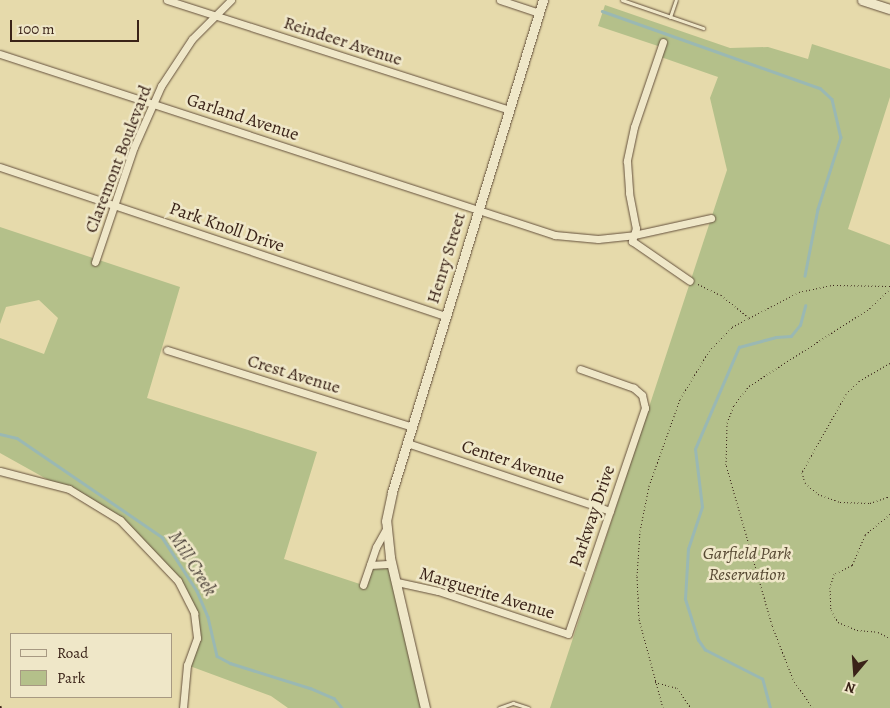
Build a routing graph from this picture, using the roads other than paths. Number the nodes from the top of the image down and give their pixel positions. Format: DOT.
graph roads {
  1 [pos="167,0"];
  2 [pos="231,0"];
  3 [pos="500,0"];
  4 [pos="543,0"];
  5 [pos="622,0"];
  6 [pos="676,0"];
  7 [pos="862,0"];
  8 [pos="890,9"];
  9 [pos="539,13"];
  10 [pos="215,16"];
  11 [pos="670,18"];
  12 [pos="703,28"];
  13 [pos="663,42"];
  14 [pos="0,54"];
  15 [pos="155,104"];
  16 [pos="510,110"];
  17 [pos="0,167"];
  18 [pos="114,204"];
  19 [pos="478,209"];
  20 [pos="711,218"];
  21 [pos="634,235"];
  22 [pos="95,262"];
  23 [pos="690,281"];
  24 [pos="445,316"];
  25 [pos="167,350"];
  26 [pos="580,369"];
  27 [pos="412,427"];
  28 [pos="407,443"];
  29 [pos="0,472"];
  30 [pos="610,511"];
  31 [pos="387,527"];
  32 [pos="392,564"];
  33 [pos="370,565"];
  34 [pos="397,582"];
  35 [pos="363,585"];
  36 [pos="568,634"];
  37 [pos="183,708"];
  38 [pos="425,708"];
  39 [pos="499,708"];
  40 [pos="528,708"];
  1 -- 10 [label="street, Reindeer Avenue"];
  2 -- 10 [label="street, Claremont Boulevard"];
  3 -- 9 [label="street"];
  4 -- 9 [label="street, Henry Street"];
  5 -- 11 [label="lane"];
  6 -- 11 [label="lane"];
  7 -- 8 [label="street"];
  9 -- 16 [label="street, Henry Street"];
  10 -- 15 [label="street, Claremont Boulevard"];
  10 -- 16 [label="street, Reindeer Avenue"];
  11 -- 12 [label="lane"];
  13 -- 21 [label="street"];
  14 -- 15 [label="street, Garland Avenue"];
  15 -- 18 [label="street, Claremont Boulevard"];
  15 -- 19 [label="street, Garland Avenue"];
  16 -- 19 [label="street, Henry Street"];
  17 -- 18 [label="street, Park Knoll Drive"];
  18 -- 22 [label="street, Claremont Boulevard"];
  18 -- 24 [label="street, Park Knoll Drive"];
  19 -- 21 [label="street, Garland Avenue"];
  19 -- 24 [label="street, Henry Street"];
  20 -- 21 [label="street, Garland Avenue"];
  21 -- 23 [label="street"];
  24 -- 27 [label="street, Henry Street"];
  25 -- 27 [label="street, Crest Avenue"];
  26 -- 30 [label="street, Parkway Drive"];
  27 -- 28 [label="street, Henry Street"];
  28 -- 30 [label="street, Center Avenue"];
  28 -- 31 [label="street, Henry Street"];
  29 -- 37 [label="street"];
  30 -- 36 [label="street, Parkway Drive"];
  31 -- 32 [label="street, Henry Street"];
  31 -- 33 [label="street, Henry Street"];
  32 -- 33 [label="street"];
  32 -- 34 [label="street, Henry Street"];
  33 -- 35 [label="street, Henry Street"];
  34 -- 36 [label="street, Marguerite Avenue"];
  34 -- 38 [label="street, Henry Street"];
  39 -- 40 [label="lane"];
}
